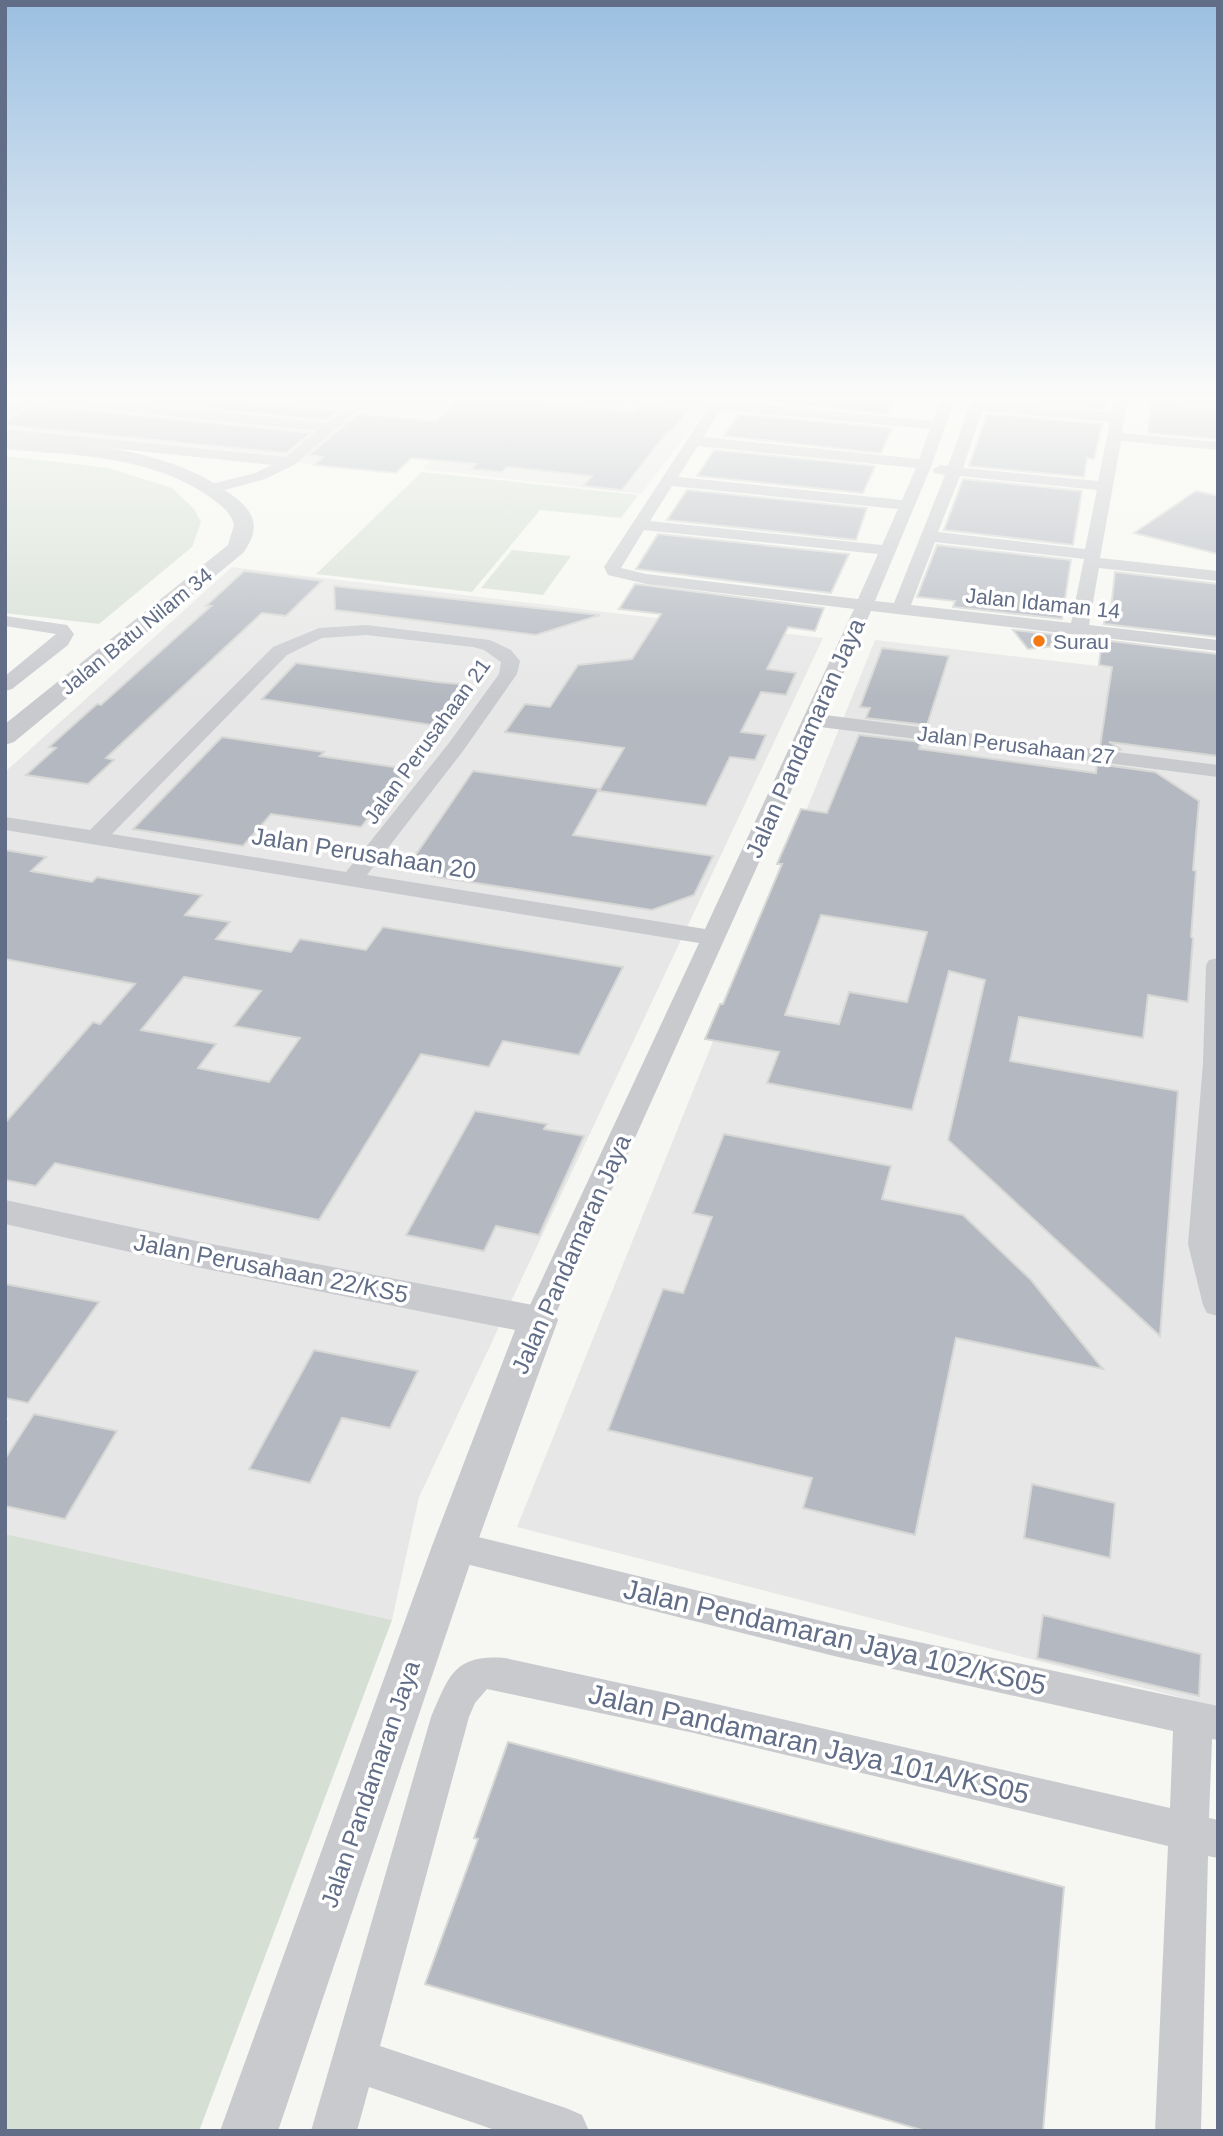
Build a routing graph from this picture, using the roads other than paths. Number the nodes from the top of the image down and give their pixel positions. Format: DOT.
graph roads {
  1 [pos="210,499"];
  2 [pos="212,499"];
  3 [pos="658,499"];
  4 [pos="844,499"];
  5 [pos="909,499"];
  6 [pos="943,499"];
  7 [pos="1103,499"];
  8 [pos="906,505"];
  9 [pos="641,525"];
  10 [pos="927,536"];
  11 [pos="887,550"];
  12 [pos="1091,558"];
  13 [pos="1218,576"];
  14 [pos="863,606"];
  15 [pos="900,610"];
  16 [pos="5,621"];
  17 [pos="1079,630"];
  18 [pos="1218,646"];
  19 [pos="98,661"];
  20 [pos="8,711"];
  21 [pos="814,720"];
  22 [pos="1218,771"];
  23 [pos="5,823"];
  24 [pos="97,836"];
  25 [pos="354,878"];
  26 [pos="714,938"];
  27 [pos="1218,965"];
  28 [pos="5,1212"];
  29 [pos="1218,1305"];
  30 [pos="538,1320"];
  31 [pos="454,1546"];
  32 [pos="1205,1720"];
  33 [pos="1203,1835"];
  34 [pos="356,2060"];
  35 [pos="248,2131"];
  36 [pos="334,2131"];
  37 [pos="566,2131"];
  38 [pos="1178,2131"];
  1 -- 20 [label="street, Jalan Batu Nilam 34"];
  2 -- 19 [label="street, Jalan Batu Nilam 34"];
  3 -- 9 [label="street"];
  4 -- 8 [label="street"];
  5 -- 8 [label="street, Jalan Pandamaran Jaya"];
  6 -- 10 [label="street, Jalan Pandamaran Jaya"];
  7 -- 12 [label="street"];
  8 -- 11 [label="street, Jalan Pandamaran Jaya"];
  9 -- 11 [label="street"];
  9 -- 14 [label="street"];
  10 -- 12 [label="street"];
  10 -- 15 [label="street, Jalan Pandamaran Jaya"];
  11 -- 14 [label="street, Jalan Pandamaran Jaya"];
  12 -- 13 [label="street"];
  12 -- 17 [label="street"];
  14 -- 15 [label="street, Jalan Idaman 14"];
  14 -- 21 [label="street, Jalan Pandamaran Jaya"];
  15 -- 17 [label="street, Jalan Idaman 14"];
  16 -- 20 [label="street"];
  17 -- 18 [label="street, Jalan Idaman 14"];
  19 -- 20 [label="street, Jalan Batu Nilam 34"];
  19 -- 20 [label="street"];
  21 -- 22 [label="street, Jalan Perusahaan 27"];
  21 -- 26 [label="street, Jalan Pandamaran Jaya"];
  23 -- 24 [label="street, Jalan Perusahaan 20"];
  24 -- 25 [label="street, Jalan Perusahaan 20"];
  24 -- 25 [label="street, Jalan Perusahaan 21"];
  25 -- 26 [label="street, Jalan Perusahaan 20"];
  26 -- 30 [label="street, Jalan Pandamaran Jaya"];
  27 -- 29 [label="street"];
  28 -- 30 [label="street, Jalan Perusahaan 22/KS5"];
  30 -- 31 [label="street, Jalan Pandamaran Jaya"];
  31 -- 32 [label="street, Jalan Pendamaran Jaya 102/KS05"];
  31 -- 35 [label="street, Jalan Pandamaran Jaya"];
  32 -- 33 [label="street"];
  33 -- 34 [label="street, Jalan Pandamaran Jaya 101A/KS05"];
  33 -- 38 [label="street"];
  34 -- 36 [label="street"];
  34 -- 37 [label="street"];
}
